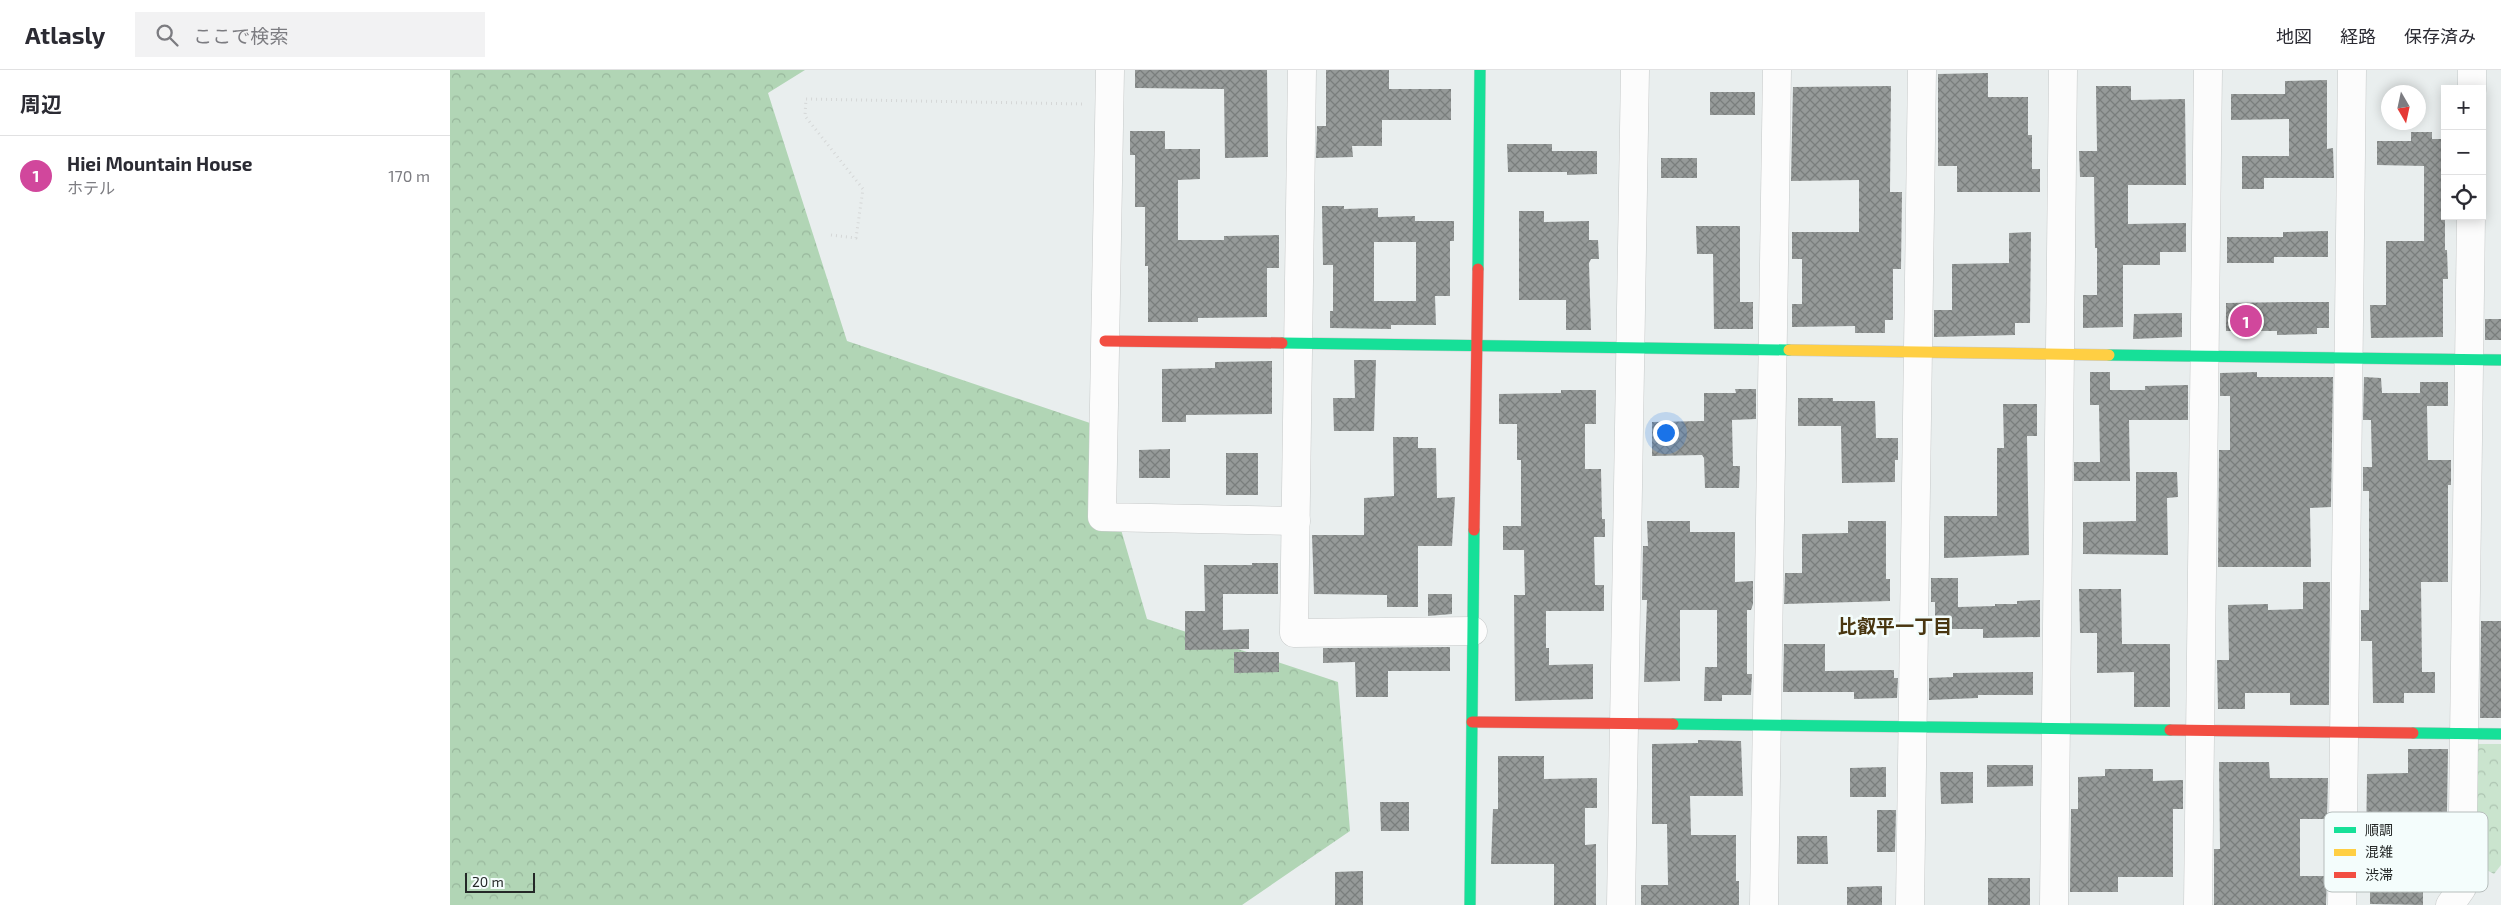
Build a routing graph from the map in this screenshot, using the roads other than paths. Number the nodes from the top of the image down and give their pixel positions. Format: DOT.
graph roads {
  1 [pos="1110,70"];
  2 [pos="1302,70"];
  3 [pos="1480,70"];
  4 [pos="1635,70"];
  5 [pos="1776,70"];
  6 [pos="1922,70"];
  7 [pos="2063,70"];
  8 [pos="2208,70"];
  9 [pos="2352,70"];
  10 [pos="2472,70"];
  11 [pos="2472,85"];
  12 [pos="2470,220"];
  13 [pos="1105,342"];
  14 [pos="1298,344"];
  15 [pos="1476,346"];
  16 [pos="1630,349"];
  17 [pos="1772,350"];
  18 [pos="1918,352"];
  19 [pos="2060,354"];
  20 [pos="2205,356"];
  21 [pos="2349,358"];
  22 [pos="2469,360"];
  23 [pos="2501,360"];
  24 [pos="1296,521"];
  25 [pos="1473,630"];
  26 [pos="1472,722"];
  27 [pos="1624,724"];
  28 [pos="1767,725"];
  29 [pos="1912,727"];
  30 [pos="2056,729"];
  31 [pos="2200,730"];
  32 [pos="2344,732"];
  33 [pos="2465,734"];
  34 [pos="2501,734"];
  35 [pos="2343,812"];
  36 [pos="2463,812"];
  37 [pos="2342,892"];
  38 [pos="2459,892"];
  39 [pos="1470,905"];
  40 [pos="1621,905"];
  41 [pos="1764,905"];
  42 [pos="1910,905"];
  43 [pos="2054,905"];
  44 [pos="2198,905"];
  45 [pos="2342,905"];
  46 [pos="2450,905"];
  1 -- 13 [label="street"];
  2 -- 14 [label="street"];
  3 -- 15 [label="street"];
  4 -- 16 [label="street"];
  5 -- 17 [label="street"];
  6 -- 18 [label="street"];
  7 -- 19 [label="street"];
  8 -- 20 [label="street"];
  9 -- 21 [label="street"];
  10 -- 11 [label="street"];
  12 -- 22 [label="street"];
  13 -- 14 [label="street"];
  13 -- 24 [label="street"];
  14 -- 15 [label="street"];
  14 -- 24 [label="street"];
  15 -- 16 [label="street"];
  15 -- 25 [label="street"];
  16 -- 17 [label="street"];
  16 -- 27 [label="street"];
  17 -- 18 [label="street"];
  17 -- 28 [label="street"];
  18 -- 19 [label="street"];
  18 -- 29 [label="street"];
  19 -- 20 [label="street"];
  19 -- 30 [label="street"];
  20 -- 21 [label="street"];
  20 -- 31 [label="street"];
  21 -- 22 [label="street"];
  21 -- 32 [label="street"];
  22 -- 23 [label="street"];
  22 -- 33 [label="street"];
  24 -- 25 [label="street"];
  25 -- 26 [label="street"];
  26 -- 27 [label="street"];
  26 -- 39 [label="street"];
  27 -- 28 [label="street"];
  27 -- 40 [label="street"];
  28 -- 29 [label="street"];
  28 -- 41 [label="street"];
  29 -- 30 [label="street"];
  29 -- 42 [label="street"];
  30 -- 31 [label="street"];
  30 -- 43 [label="street"];
  31 -- 32 [label="street"];
  31 -- 44 [label="street"];
  32 -- 33 [label="street"];
  32 -- 35 [label="street"];
  33 -- 34 [label="street"];
  33 -- 36 [label="street"];
  37 -- 45 [label="street"];
  38 -- 46 [label="street"];
}
